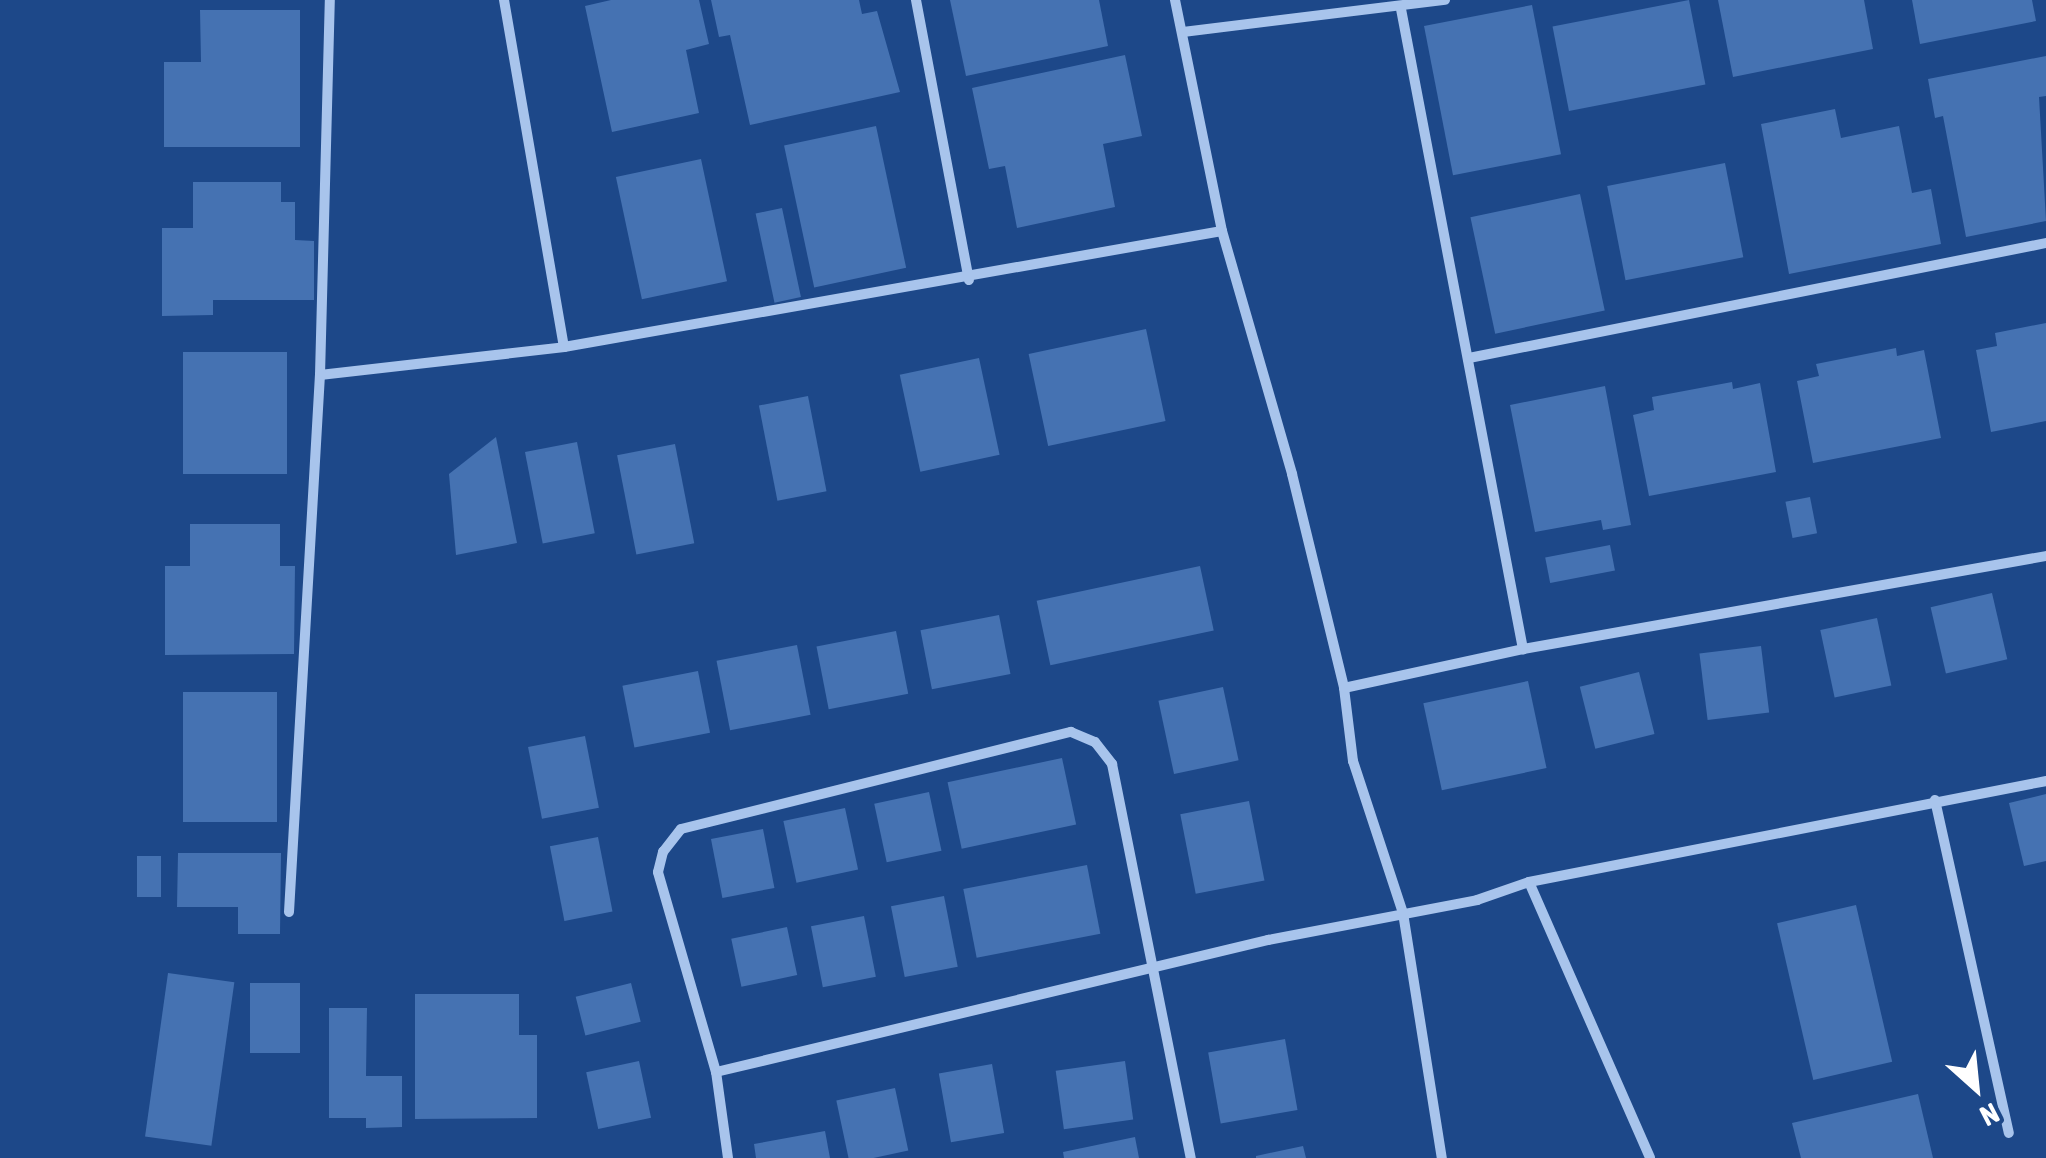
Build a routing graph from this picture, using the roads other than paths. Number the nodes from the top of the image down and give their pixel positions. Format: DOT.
graph roads {
  1 [pos="330,0"];
  2 [pos="504,0"];
  3 [pos="916,0"];
  4 [pos="1175,0"];
  5 [pos="1445,0"];
  6 [pos="1401,9"];
  7 [pos="1183,32"];
  8 [pos="1222,231"];
  9 [pos="2046,244"];
  10 [pos="969,280"];
  11 [pos="564,347"];
  12 [pos="1469,358"];
  13 [pos="320,375"];
  14 [pos="2046,556"];
  15 [pos="1523,649"];
  16 [pos="1344,688"];
  17 [pos="2046,781"];
  18 [pos="1936,800"];
  19 [pos="1529,882"];
  20 [pos="289,912"];
  21 [pos="1402,913"];
  22 [pos="1153,968"];
  23 [pos="716,1072"];
  24 [pos="2009,1133"];
  25 [pos="728,1158"];
  26 [pos="1192,1158"];
  27 [pos="1442,1158"];
  28 [pos="1650,1158"];
  1 -- 13 [label="street"];
  2 -- 11 [label="street"];
  3 -- 10 [label="street"];
  4 -- 7 [label="street"];
  5 -- 6 [label="street"];
  6 -- 7 [label="street"];
  6 -- 12 [label="street"];
  7 -- 8 [label="street"];
  8 -- 10 [label="street"];
  8 -- 16 [label="street"];
  9 -- 12 [label="street"];
  10 -- 11 [label="street"];
  11 -- 13 [label="street"];
  12 -- 15 [label="street"];
  13 -- 20 [label="street"];
  14 -- 15 [label="street"];
  15 -- 16 [label="street"];
  16 -- 21 [label="street"];
  17 -- 18 [label="street"];
  18 -- 19 [label="street"];
  18 -- 24 [label="street"];
  19 -- 21 [label="street"];
  19 -- 28 [label="street"];
  21 -- 22 [label="street"];
  21 -- 27 [label="street"];
  22 -- 23 [label="street"];
  22 -- 23 [label="street"];
  22 -- 26 [label="street"];
  23 -- 25 [label="street"];
}
